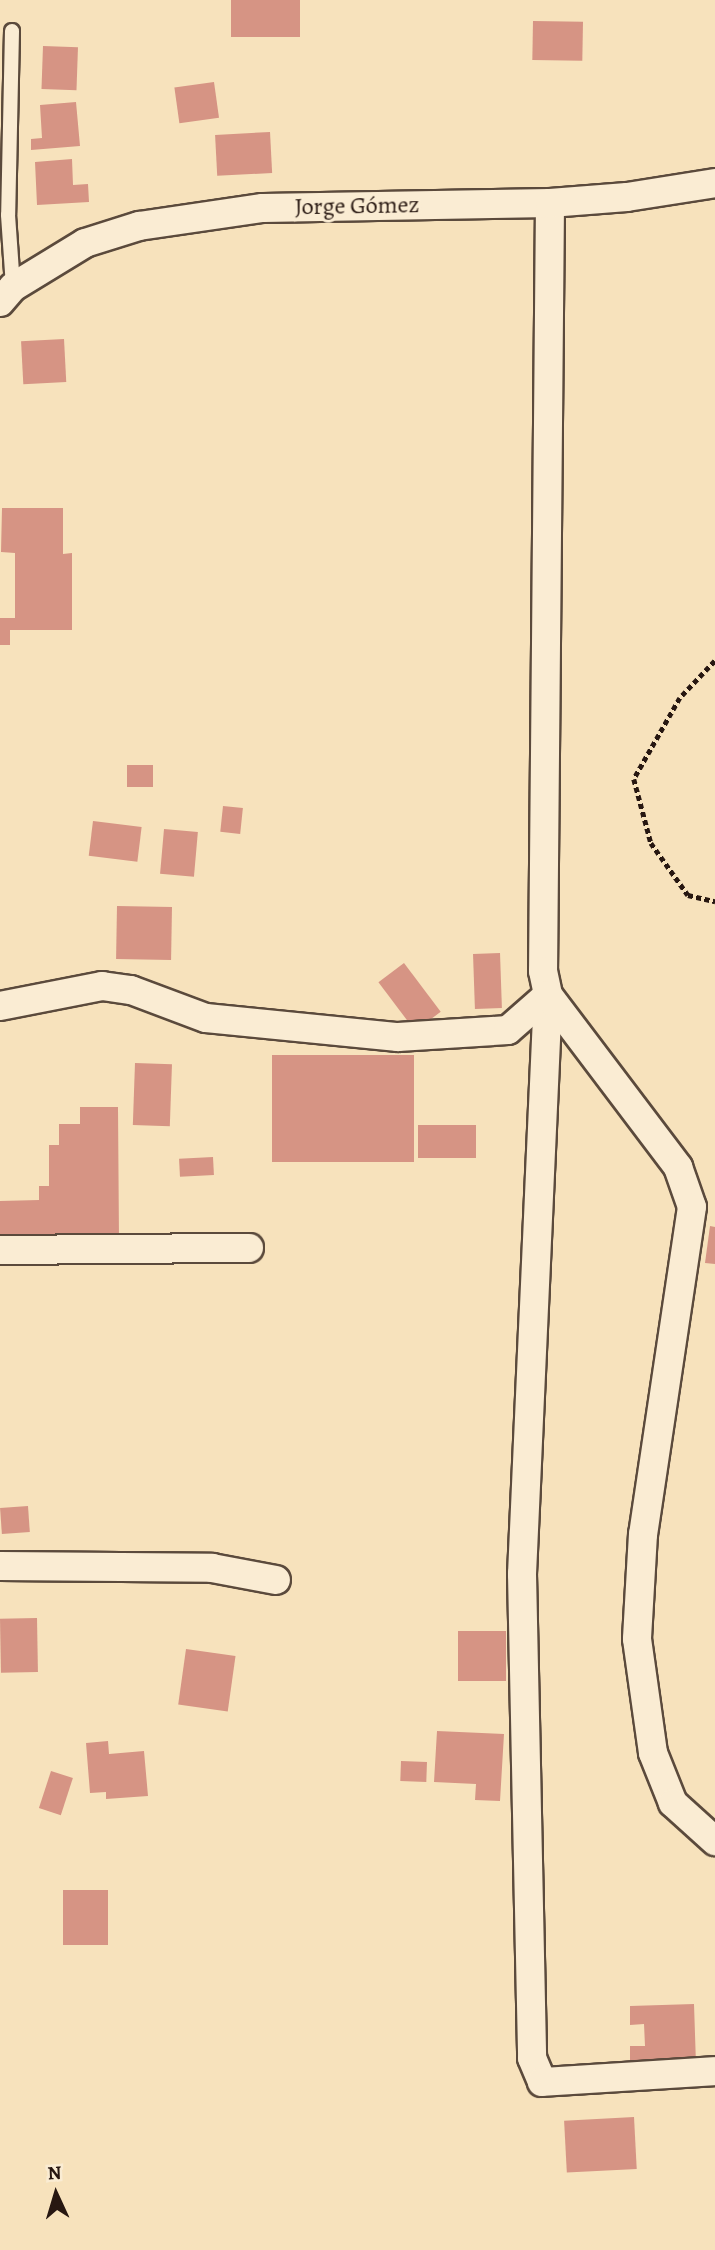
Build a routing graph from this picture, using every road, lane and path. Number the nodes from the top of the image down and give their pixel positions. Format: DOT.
graph roads {
  1 [pos="12,31"];
  2 [pos="715,183"];
  3 [pos="550,203"];
  4 [pos="7,294"];
  5 [pos="715,661"];
  6 [pos="715,901"];
  7 [pos="548,995"];
  8 [pos="0,1006"];
  9 [pos="249,1248"];
  10 [pos="0,1250"];
  11 [pos="0,1566"];
  12 [pos="276,1580"];
  13 [pos="715,1841"];
  14 [pos="715,2071"];
  1 -- 4 [label="lane"];
  2 -- 3 [label="street, Jorge Gómez"];
  3 -- 4 [label="street, Jorge Gómez"];
  3 -- 7 [label="street"];
  5 -- 6 [label="path"];
  7 -- 8 [label="street"];
  7 -- 13 [label="street"];
  7 -- 14 [label="street"];
  9 -- 10 [label="street"];
  11 -- 12 [label="street"];
}
